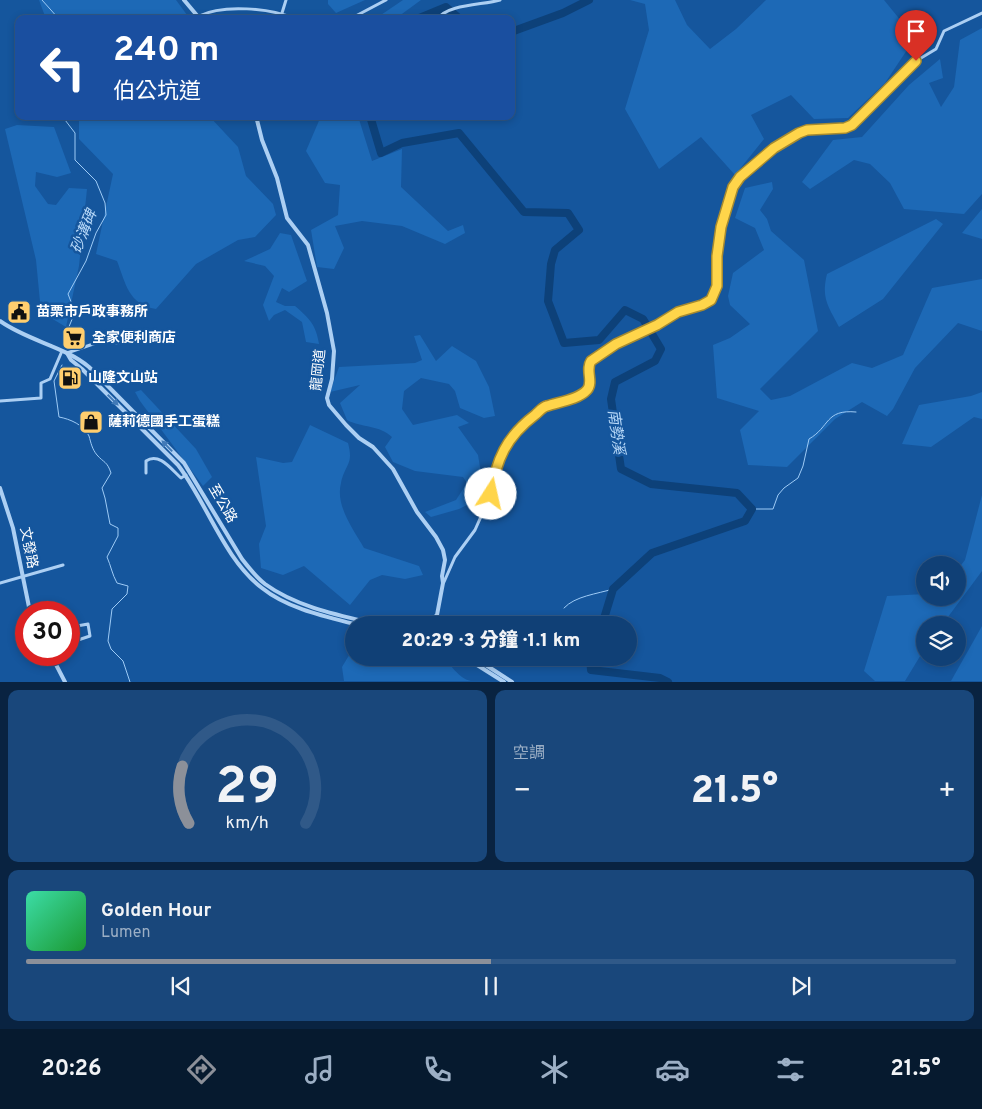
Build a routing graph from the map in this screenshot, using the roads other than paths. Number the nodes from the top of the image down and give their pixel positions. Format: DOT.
graph roads {
  1 [pos="184,0"];
  2 [pos="286,0"];
  3 [pos="386,0"];
  4 [pos="500,0"];
  5 [pos="282,13"];
  6 [pos="982,13"];
  7 [pos="196,15"];
  8 [pos="202,15"];
  9 [pos="286,15"];
  10 [pos="358,15"];
  11 [pos="442,15"];
  12 [pos="257,120"];
  13 [pos="0,321"];
  14 [pos="124,343"];
  15 [pos="62,352"];
  16 [pos="67,353"];
  17 [pos="0,402"];
  18 [pos="151,429"];
  19 [pos="147,434"];
  20 [pos="146,473"];
  21 [pos="186,475"];
  22 [pos="0,490"];
  23 [pos="216,517"];
  24 [pos="212,520"];
  25 [pos="63,564"];
  26 [pos="22,576"];
  27 [pos="0,583"];
  28 [pos="443,583"];
  29 [pos="285,595"];
  30 [pos="282,600"];
  31 [pos="28,601"];
  32 [pos="331,615"];
  33 [pos="435,616"];
  34 [pos="345,618"];
  35 [pos="345,620"];
  36 [pos="80,626"];
  37 [pos="80,639"];
  38 [pos="57,666"];
  39 [pos="479,666"];
  40 [pos="487,666"];
  41 [pos="65,682"];
  42 [pos="504,682"];
  43 [pos="512,682"];
  1 -- 7 [label="street"];
  2 -- 5 [label="street"];
  3 -- 10 [label="street"];
  4 -- 11 [label="street"];
  5 -- 8 [label="street"];
  5 -- 9 [label="street"];
  6 -- 28 [label="street"];
  12 -- 28 [label="street, 龍岡道"];
  13 -- 15 [label="street, 至公路"];
  14 -- 16 [label="street"];
  15 -- 16 [label="street, 至公路"];
  15 -- 17 [label="street"];
  16 -- 18 [label="street, 至公路"];
  16 -- 19 [label="street, 至公路, one-way"];
  18 -- 19 [label="street"];
  23 -- 18 [label="street, 至公路, one-way"];
  19 -- 21 [label="street, 至公路"];
  20 -- 21 [label="street"];
  21 -- 24 [label="street, 至公路"];
  22 -- 26 [label="street, 文發路"];
  23 -- 24 [label="street"];
  23 -- 29 [label="street, 至公路"];
  24 -- 30 [label="street, 至公路"];
  25 -- 26 [label="street"];
  26 -- 27 [label="street"];
  26 -- 31 [label="street, 文發路"];
  28 -- 33 [label="street, 龍岡道"];
  29 -- 30 [label="street"];
  29 -- 32 [label="street, 至公路"];
  30 -- 32 [label="street, 至公路"];
  32 -- 34 [label="street, 至公路"];
  32 -- 35 [label="street, 至公路"];
  36 -- 37 [label="street"];
  38 -- 41 [label="street"];
  39 -- 42 [label="street"];
  40 -- 43 [label="street"];
}
